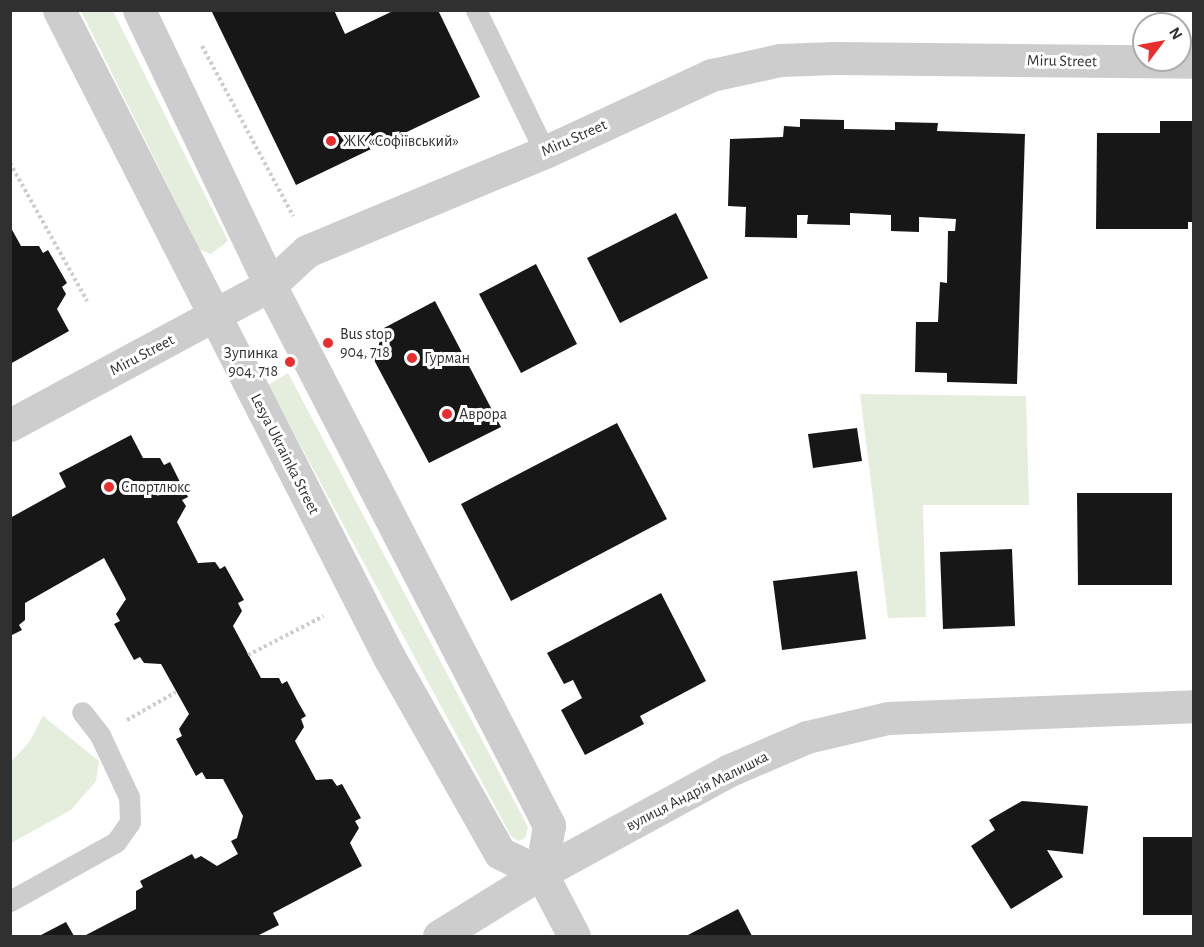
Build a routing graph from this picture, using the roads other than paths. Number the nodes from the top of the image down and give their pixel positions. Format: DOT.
graph roads {
  1 [pos="59,10"];
  2 [pos="139,10"];
  3 [pos="476,10"];
  4 [pos="1194,62"];
  5 [pos="545,152"];
  6 [pos="270,285"];
  7 [pos="214,315"];
  8 [pos="10,425"];
  9 [pos="1194,706"];
  10 [pos="82,712"];
  11 [pos="541,873"];
  12 [pos="10,901"];
  13 [pos="439,936"];
  14 [pos="574,936"];
  1 -- 7 [label="street, Lesya Ukrainka Street"];
  2 -- 6 [label="street"];
  3 -- 5 [label="lane"];
  4 -- 5 [label="street, Miru Street"];
  5 -- 6 [label="street, Miru Street"];
  6 -- 7 [label="street, Miru Street"];
  6 -- 11 [label="street"];
  7 -- 8 [label="street, Miru Street"];
  7 -- 11 [label="street, Lesya Ukrainka Street"];
  9 -- 11 [label="street, вулиця Андрія Малишка"];
  10 -- 12 [label="lane"];
  11 -- 13 [label="street, вулиця Андрія Малишка"];
  11 -- 14 [label="street"];
}
